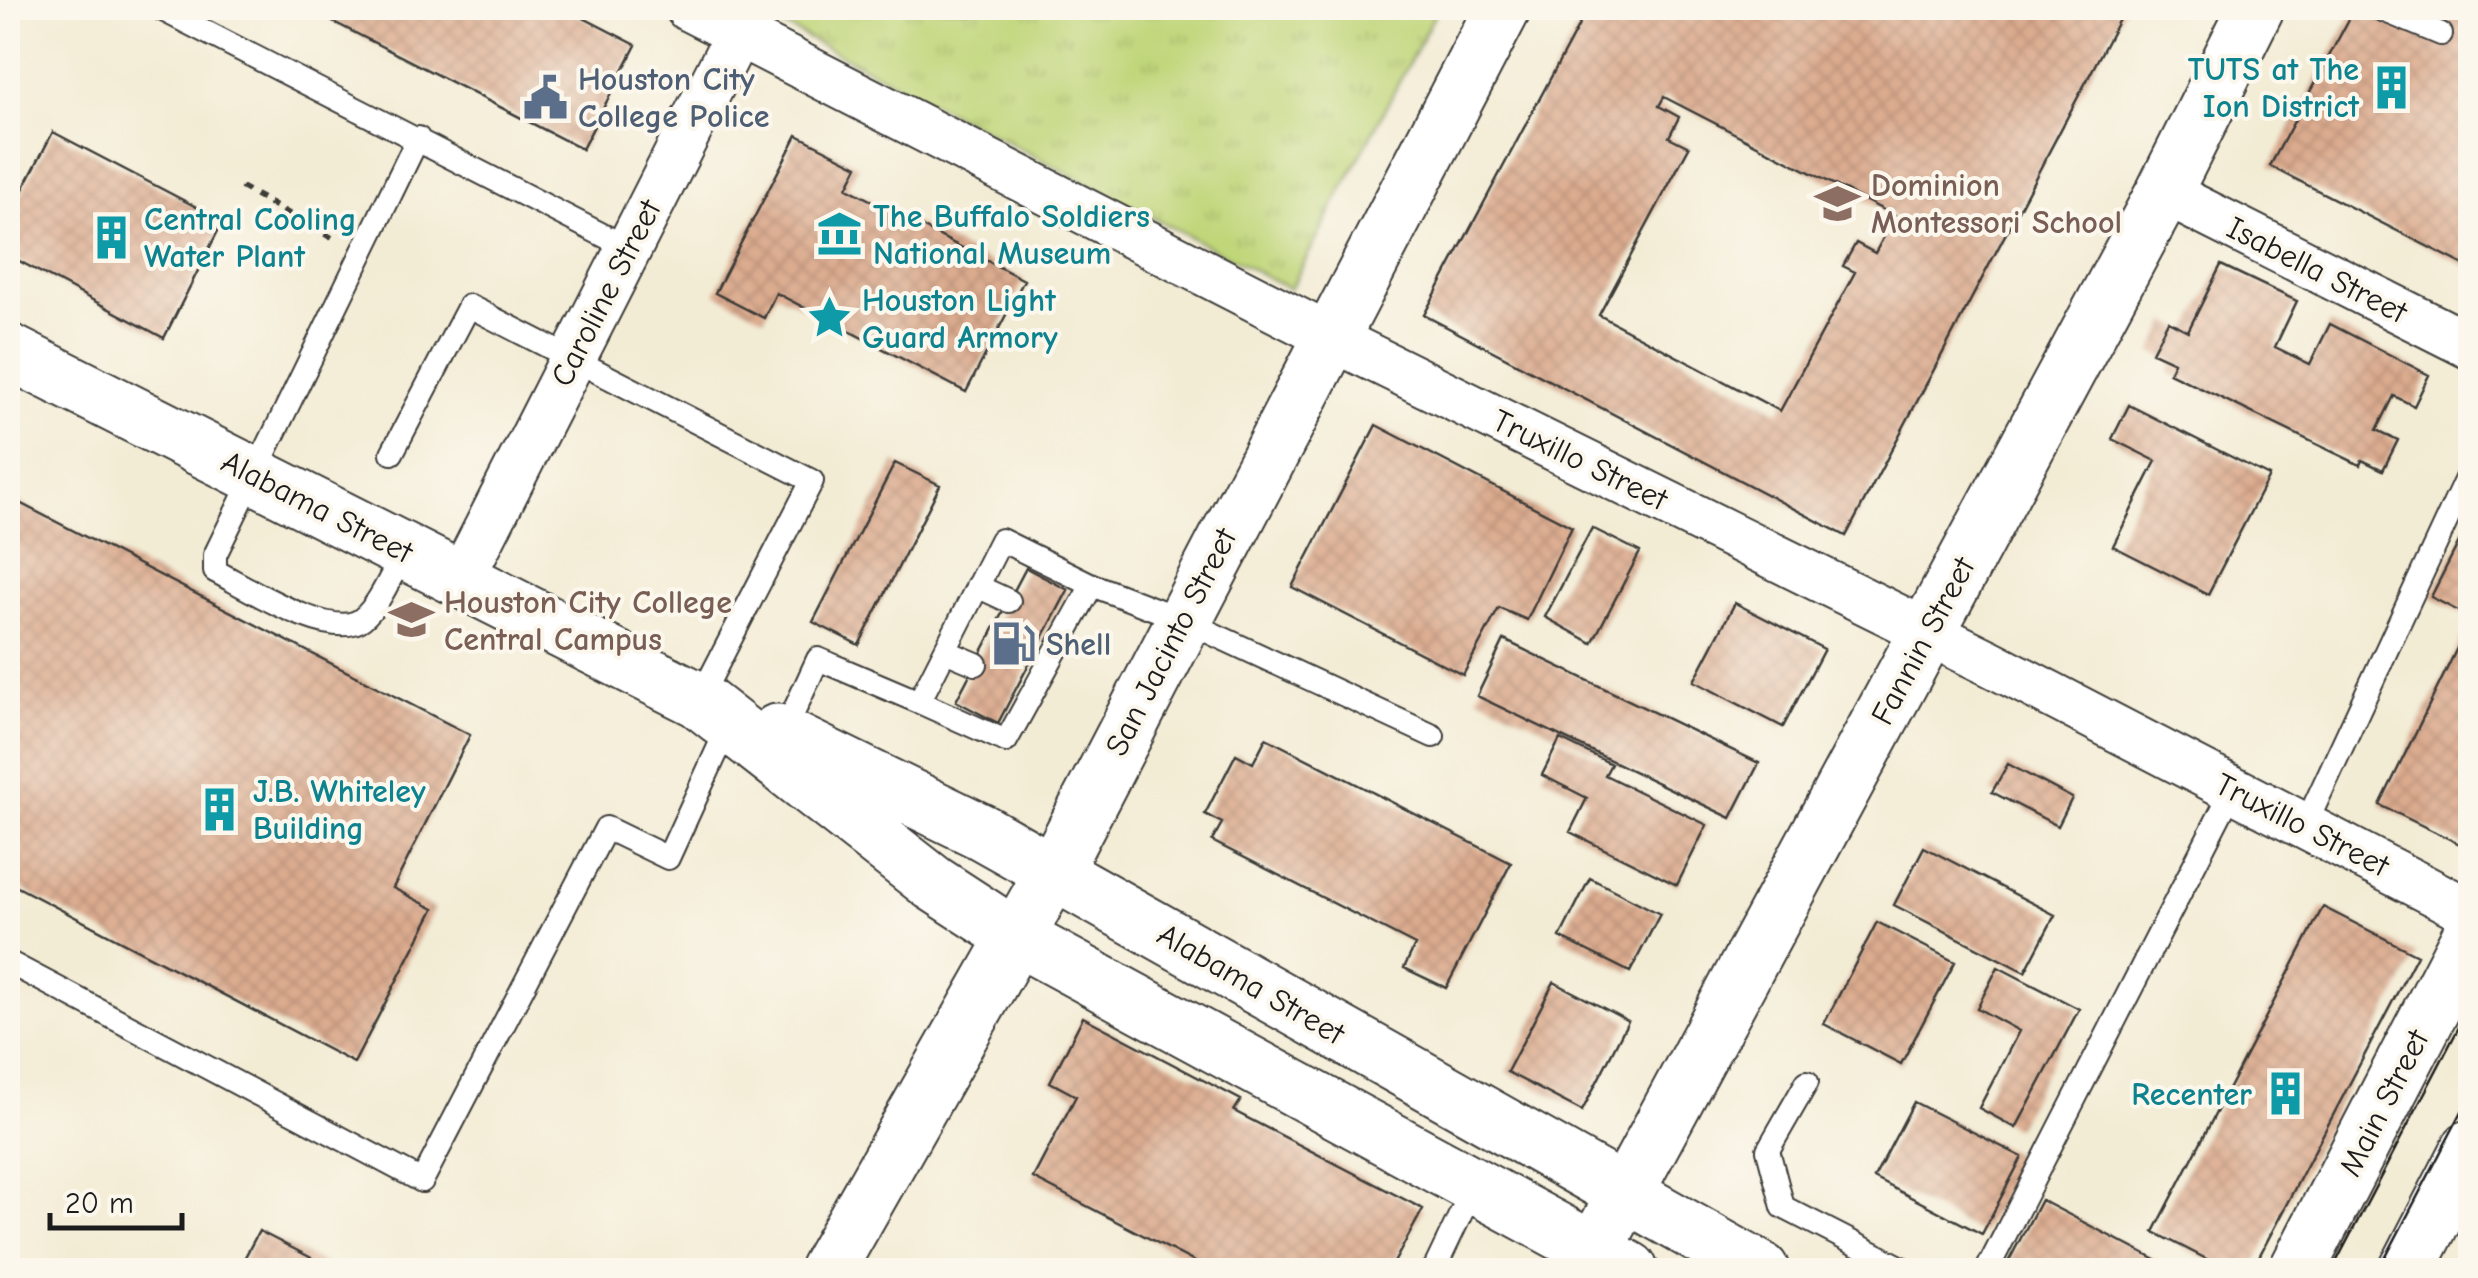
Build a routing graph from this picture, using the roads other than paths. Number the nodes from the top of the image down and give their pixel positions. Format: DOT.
graph roads {
  1 [pos="159,8"];
  2 [pos="688,8"];
  3 [pos="1503,8"];
  4 [pos="2256,8"];
  5 [pos="2378,8"];
  6 [pos="745,20"];
  7 [pos="2440,34"];
  8 [pos="418,138"];
  9 [pos="2164,192"];
  10 [pos="630,249"];
  11 [pos="1330,336"];
  12 [pos="2470,346"];
  13 [pos="8,351"];
  14 [pos="572,359"];
  15 [pos="392,453"];
  16 [pos="2470,470"];
  17 [pos="253,475"];
  18 [pos="404,551"];
  19 [pos="461,579"];
  20 [pos="977,586"];
  21 [pos="1092,586"];
  22 [pos="1009,602"];
  23 [pos="1183,620"];
  24 [pos="1928,632"];
  25 [pos="944,650"];
  26 [pos="976,664"];
  27 [pos="919,702"];
  28 [pos="715,711"];
  29 [pos="784,733"];
  30 [pos="1434,736"];
  31 [pos="2232,789"];
  32 [pos="2304,826"];
  33 [pos="1053,872"];
  34 [pos="2470,912"];
  35 [pos="2470,935"];
  36 [pos="1016,937"];
  37 [pos="8,962"];
  38 [pos="1807,1082"];
  39 [pos="2470,1148"];
  40 [pos="1474,1186"];
  41 [pos="1624,1196"];
  42 [pos="1603,1264"];
  43 [pos="828,1270"];
  44 [pos="1434,1270"];
  45 [pos="1761,1270"];
  46 [pos="1906,1270"];
  47 [pos="1987,1270"];
  48 [pos="2297,1270"];
  49 [pos="2407,1270"];
  1 -- 8 [label="lane"];
  2 -- 6 [label="street, Truxillo Street"];
  3 -- 11 [label="main road, San Jacinto Street"];
  4 -- 9 [label="main road, Fannin Street"];
  5 -- 7 [label="lane"];
  6 -- 10 [label="street, Caroline Street"];
  6 -- 11 [label="street, Truxillo Street"];
  8 -- 10 [label="lane"];
  8 -- 17 [label="lane"];
  9 -- 12 [label="street, Isabella Street"];
  9 -- 24 [label="main road, Fannin Street"];
  10 -- 14 [label="street, Caroline Street"];
  11 -- 23 [label="main road, San Jacinto Street"];
  11 -- 24 [label="street, Truxillo Street"];
  13 -- 17 [label="main road, Alabama Street"];
  14 -- 15 [label="lane"];
  14 -- 19 [label="street, Caroline Street"];
  14 -- 28 [label="lane"];
  16 -- 32 [label="lane"];
  17 -- 18 [label="main road, Alabama Street"];
  17 -- 18 [label="lane"];
  18 -- 19 [label="main road, Alabama Street"];
  19 -- 28 [label="main road, Alabama Street"];
  20 -- 21 [label="lane"];
  20 -- 22 [label="lane"];
  20 -- 25 [label="lane"];
  21 -- 23 [label="lane"];
  21 -- 27 [label="lane"];
  23 -- 30 [label="lane"];
  23 -- 33 [label="main road, San Jacinto Street"];
  24 -- 31 [label="street, Truxillo Street"];
  24 -- 41 [label="main road, Fannin Street"];
  25 -- 26 [label="lane"];
  25 -- 27 [label="lane"];
  27 -- 29 [label="lane"];
  28 -- 29 [label="main road, Alabama Street"];
  28 -- 36 [label="main road, Alabama Street"];
  28 -- 37 [label="lane"];
  29 -- 33 [label="main road, Alabama Street"];
  31 -- 32 [label="street, Truxillo Street"];
  31 -- 47 [label="lane"];
  32 -- 34 [label="street, Truxillo Street"];
  33 -- 36 [label="main road, San Jacinto Street"];
  33 -- 41 [label="main road, Alabama Street"];
  35 -- 48 [label="main road, Main Street"];
  36 -- 40 [label="main road, Alabama Street"];
  36 -- 43 [label="main road, San Jacinto Street"];
  38 -- 46 [label="lane"];
  39 -- 49 [label="main road"];
  40 -- 42 [label="main road, Alabama Street"];
  40 -- 44 [label="lane"];
  41 -- 42 [label="main road, Fannin Street"];
  41 -- 45 [label="main road, Alabama Street"];
}
